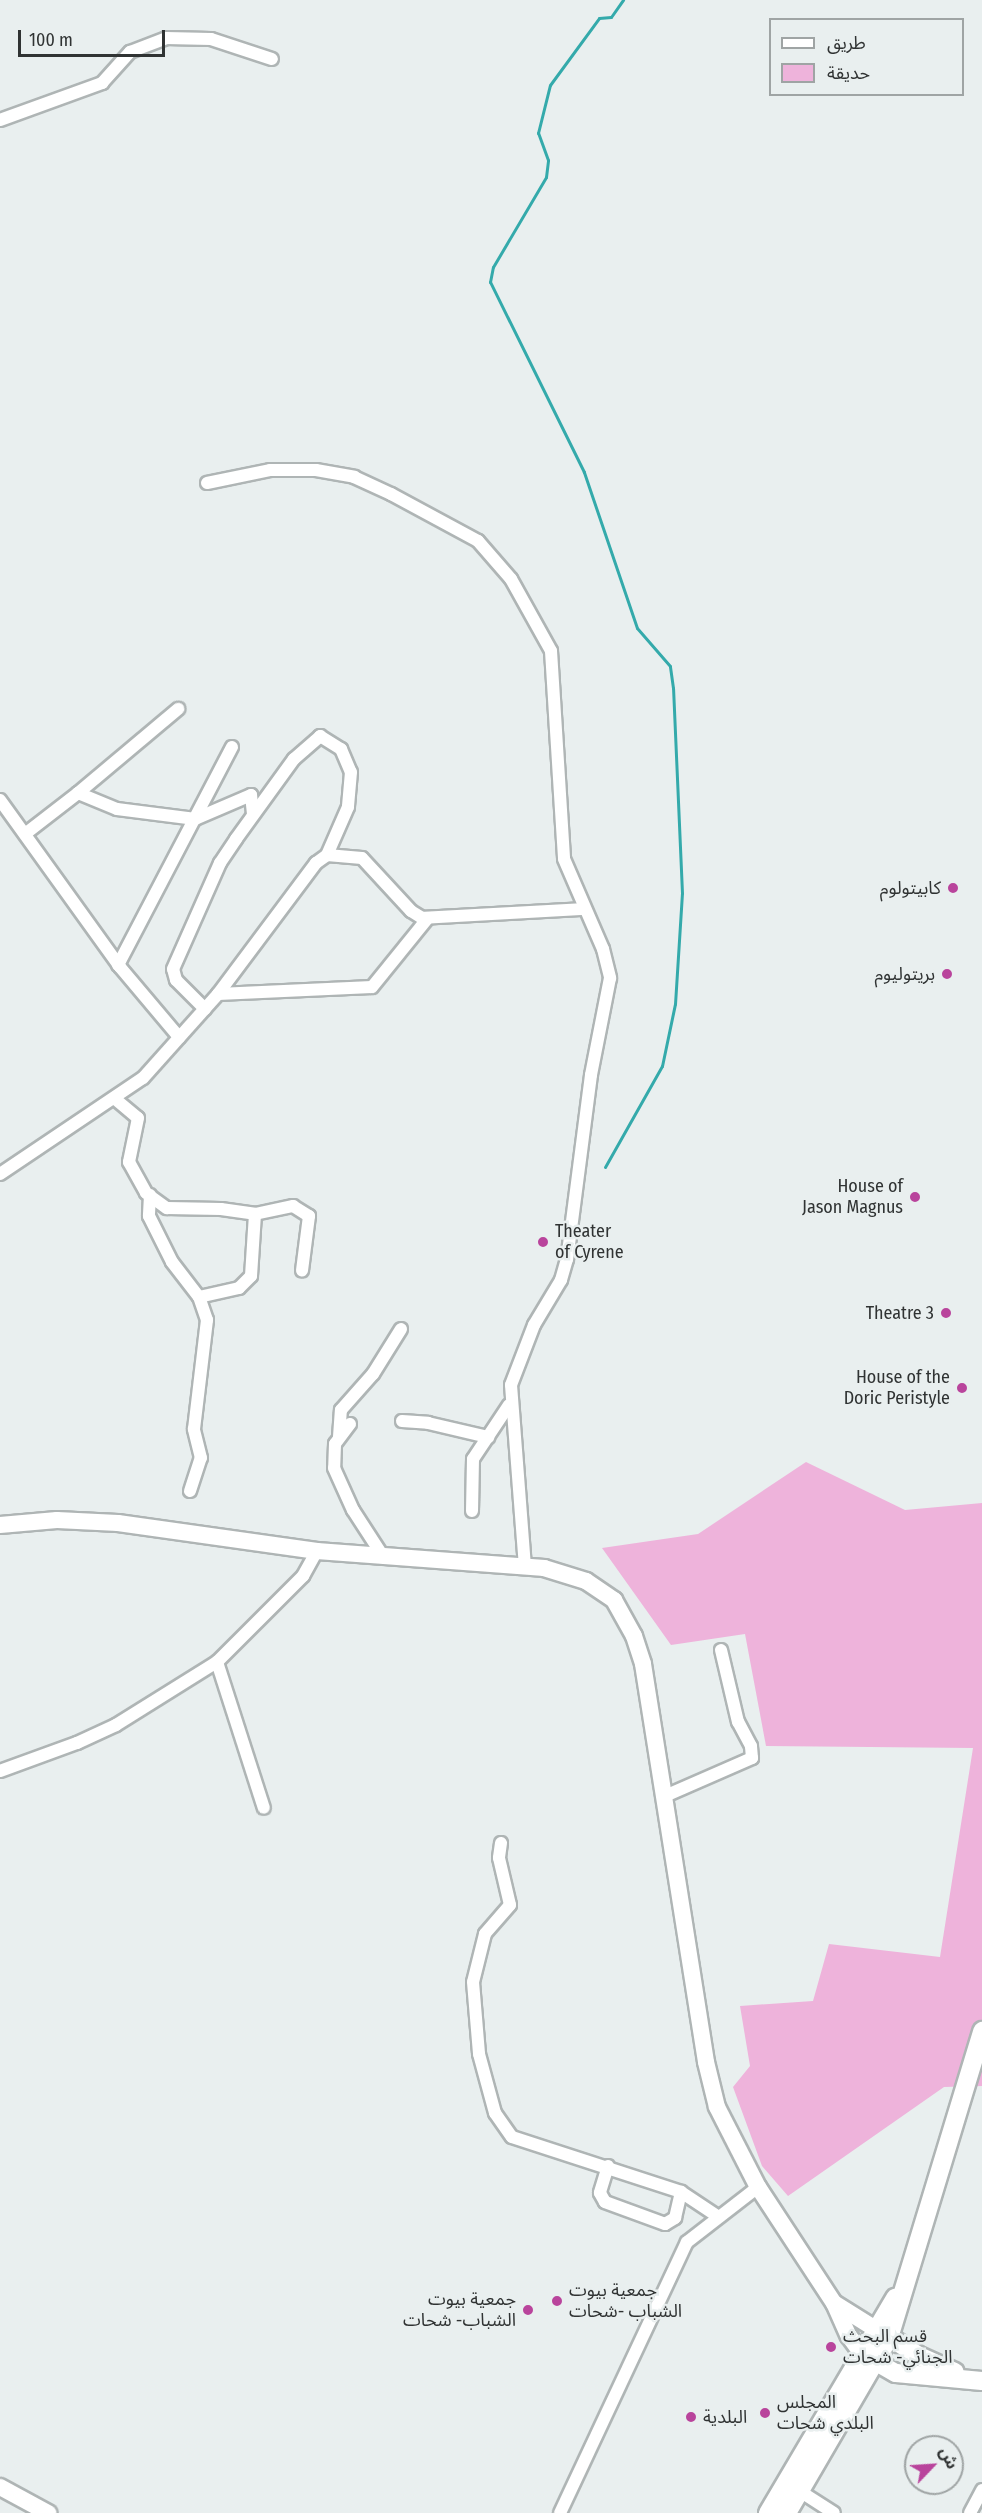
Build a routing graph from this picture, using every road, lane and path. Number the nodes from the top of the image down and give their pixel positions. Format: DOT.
graph roads {
  1 [pos="272,59"];
  2 [pos="0,120"];
  3 [pos="207,483"];
  4 [pos="178,709"];
  5 [pos="232,747"];
  6 [pos="78,793"];
  7 [pos="0,800"];
  8 [pos="253,814"];
  9 [pos="195,819"];
  10 [pos="25,834"];
  11 [pos="327,855"];
  12 [pos="584,909"];
  13 [pos="427,919"];
  14 [pos="118,964"];
  15 [pos="218,994"];
  16 [pos="205,1009"];
  17 [pos="179,1037"];
  18 [pos="114,1098"];
  19 [pos="0,1173"];
  20 [pos="150,1195"];
  21 [pos="255,1214"];
  22 [pos="302,1271"];
  23 [pos="200,1297"];
  24 [pos="401,1329"];
  25 [pos="509,1405"];
  26 [pos="402,1421"];
  27 [pos="350,1424"];
  28 [pos="488,1437"];
  29 [pos="339,1439"];
  30 [pos="190,1491"];
  31 [pos="472,1511"];
  32 [pos="0,1525"];
  33 [pos="317,1551"];
  34 [pos="384,1558"];
  35 [pos="525,1567"];
  36 [pos="721,1650"];
  37 [pos="217,1662"];
  38 [pos="0,1771"];
  39 [pos="665,1796"];
  40 [pos="264,1808"];
  41 [pos="501,1843"];
  42 [pos="982,2031"];
  43 [pos="608,2166"];
  44 [pos="758,2187"];
  45 [pos="681,2192"];
  46 [pos="717,2216"];
  47 [pos="834,2303"];
  48 [pos="883,2334"];
  49 [pos="868,2358"];
  50 [pos="978,2380"];
  51 [pos="794,2487"];
  52 [pos="1,2490"];
  53 [pos="982,2490"];
  54 [pos="815,2509"];
  55 [pos="48,2513"];
  56 [pos="560,2513"];
  57 [pos="768,2513"];
  58 [pos="787,2513"];
  59 [pos="834,2513"];
  60 [pos="970,2513"];
  1 -- 2 [label="street"];
  3 -- 12 [label="street"];
  4 -- 6 [label="street"];
  5 -- 9 [label="street"];
  6 -- 9 [label="street"];
  6 -- 10 [label="street"];
  7 -- 10 [label="street"];
  8 -- 9 [label="street"];
  8 -- 11 [label="street"];
  8 -- 16 [label="street"];
  9 -- 14 [label="street"];
  10 -- 14 [label="street"];
  11 -- 13 [label="street"];
  11 -- 15 [label="street"];
  12 -- 13 [label="street"];
  12 -- 25 [label="street"];
  13 -- 15 [label="street"];
  14 -- 17 [label="street"];
  15 -- 16 [label="street"];
  16 -- 17 [label="street"];
  17 -- 18 [label="street"];
  18 -- 19 [label="street"];
  18 -- 20 [label="street"];
  20 -- 21 [label="street"];
  20 -- 23 [label="street"];
  21 -- 22 [label="street"];
  21 -- 23 [label="street"];
  23 -- 30 [label="street"];
  24 -- 29 [label="street"];
  25 -- 28 [label="street"];
  25 -- 35 [label="street"];
  26 -- 28 [label="street"];
  27 -- 29 [label="street"];
  28 -- 31 [label="street"];
  29 -- 34 [label="street"];
  32 -- 33 [label="main road"];
  33 -- 34 [label="main road"];
  33 -- 37 [label="street"];
  34 -- 35 [label="main road"];
  35 -- 39 [label="main road"];
  36 -- 39 [label="street"];
  37 -- 38 [label="street"];
  37 -- 40 [label="street"];
  39 -- 44 [label="main road"];
  41 -- 43 [label="street"];
  42 -- 48 [label="main road"];
  43 -- 45 [label="street"];
  43 -- 45 [label="street"];
  44 -- 46 [label="street"];
  44 -- 47 [label="main road"];
  45 -- 46 [label="street"];
  46 -- 56 [label="street"];
  47 -- 48 [label="main road"];
  47 -- 49 [label="main road"];
  48 -- 49 [label="main road"];
  48 -- 50 [label="main road"];
  49 -- 50 [label="main road"];
  49 -- 51 [label="main road"];
  51 -- 54 [label="street"];
  51 -- 57 [label="main road"];
  51 -- 58 [label="main road"];
  52 -- 55 [label="main road"];
  53 -- 60 [label="street"];
  54 -- 59 [label="street"];
}
